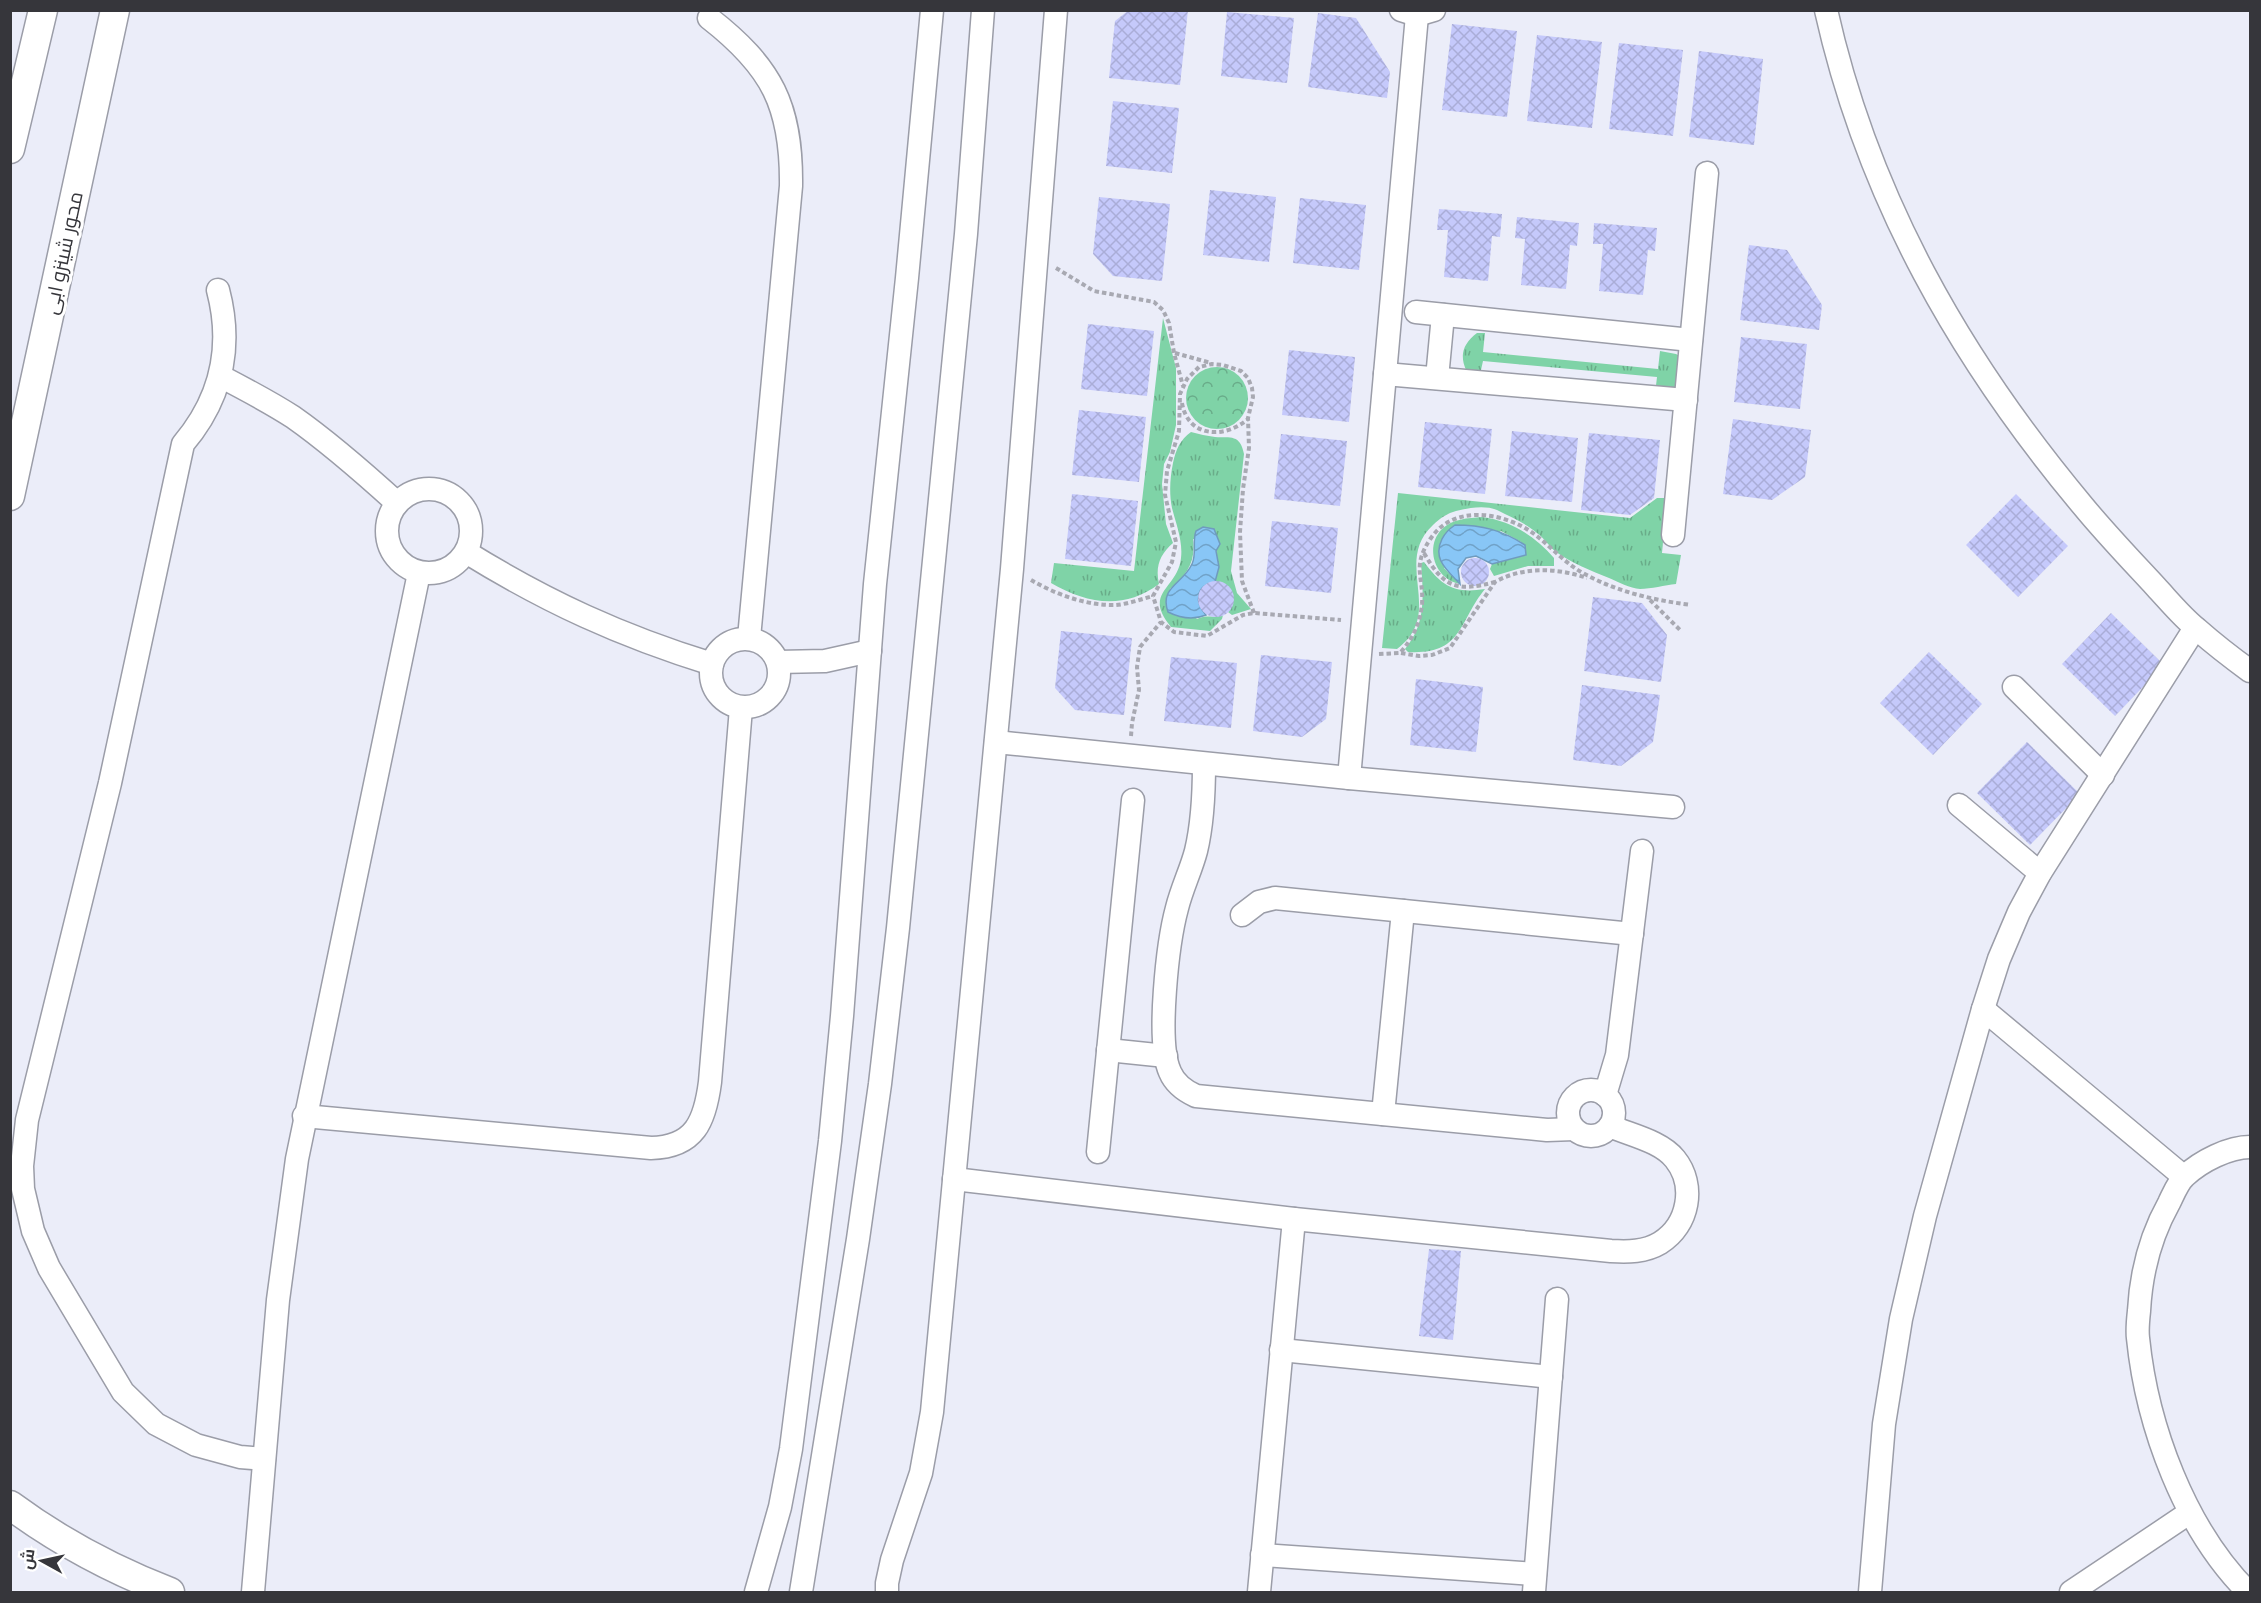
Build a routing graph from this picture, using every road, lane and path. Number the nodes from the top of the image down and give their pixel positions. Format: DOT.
graph roads {
  1 [pos="43,10"];
  2 [pos="115,10"];
  3 [pos="932,10"];
  4 [pos="982,10"];
  5 [pos="1056,10"];
  6 [pos="1826,10"];
  7 [pos="1417,12"];
  8 [pos="709,18"];
  9 [pos="10,149"];
  10 [pos="1707,173"];
  11 [pos="1037,258"];
  12 [pos="218,290"];
  13 [pos="1416,312"];
  14 [pos="1443,315"];
  15 [pos="1691,340"];
  16 [pos="1174,353"];
  17 [pos="1212,364"];
  18 [pos="1385,374"];
  19 [pos="220,376"];
  20 [pos="1437,378"];
  21 [pos="1184,387"];
  22 [pos="1180,393"];
  23 [pos="1686,400"];
  24 [pos="1248,418"];
  25 [pos="10,496"];
  26 [pos="397,503"];
  27 [pos="1673,535"];
  28 [pos="466,552"];
  29 [pos="1423,552"];
  30 [pos="1012,569"];
  31 [pos="418,573"];
  32 [pos="1495,582"];
  33 [pos="1603,583"];
  34 [pos="1153,596"];
  35 [pos="1649,600"];
  36 [pos="1691,605"];
  37 [pos="1254,613"];
  38 [pos="1161,622"];
  39 [pos="1363,622"];
  40 [pos="2195,628"];
  41 [pos="1681,631"];
  42 [pos="749,639"];
  43 [pos="870,651"];
  44 [pos="1400,653"];
  45 [pos="1360,655"];
  46 [pos="778,663"];
  47 [pos="712,664"];
  48 [pos="2250,671"];
  49 [pos="2014,687"];
  50 [pos="741,708"];
  51 [pos="996,742"];
  52 [pos="1130,757"];
  53 [pos="1204,764"];
  54 [pos="2103,775"];
  55 [pos="1349,778"];
  56 [pos="1133,800"];
  57 [pos="1959,805"];
  58 [pos="1673,807"];
  59 [pos="1642,851"];
  60 [pos="2040,873"];
  61 [pos="1403,911"];
  62 [pos="1242,915"];
  63 [pos="1632,934"];
  64 [pos="1983,1009"];
  65 [pos="1108,1050"];
  66 [pos="1166,1056"];
  67 [pos="1605,1095"];
  68 [pos="1383,1114"];
  69 [pos="304,1116"];
  70 [pos="1610,1126"];
  71 [pos="1574,1129"];
  72 [pos="2250,1147"];
  73 [pos="1098,1152"];
  74 [pos="2183,1176"];
  75 [pos="954,1179"];
  76 [pos="1294,1219"];
  77 [pos="1557,1299"];
  78 [pos="1281,1350"];
  79 [pos="1551,1377"];
  80 [pos="264,1459"];
  81 [pos="10,1505"];
  82 [pos="2189,1513"];
  83 [pos="1262,1555"];
  84 [pos="1535,1583"];
  85 [pos="170,1593"];
  86 [pos="253,1593"];
  87 [pos="756,1593"];
  88 [pos="801,1593"];
  89 [pos="887,1593"];
  90 [pos="1258,1593"];
  91 [pos="1870,1593"];
  92 [pos="2072,1593"];
  93 [pos="2248,1593"];
  1 -- 9 [label="main road"];
  2 -- 25 [label="main road, محور شينزو ابى"];
  3 -- 43 [label="street"];
  4 -- 88 [label="street"];
  5 -- 11 [label="street"];
  6 -- 40 [label="street"];
  7 -- 18 [label="street"];
  8 -- 42 [label="street"];
  10 -- 15 [label="street"];
  11 -- 16 [label="path"];
  11 -- 30 [label="street"];
  12 -- 19 [label="street"];
  13 -- 14 [label="street"];
  14 -- 15 [label="street"];
  14 -- 20 [label="street"];
  15 -- 23 [label="street"];
  16 -- 17 [label="path"];
  16 -- 21 [label="path"];
  17 -- 21 [label="path"];
  17 -- 24 [label="path"];
  18 -- 20 [label="street"];
  18 -- 39 [label="street"];
  19 -- 26 [label="street"];
  19 -- 80 [label="street"];
  20 -- 23 [label="street"];
  21 -- 22 [label="path"];
  22 -- 24 [label="path"];
  22 -- 34 [label="path"];
  23 -- 27 [label="street"];
  24 -- 37 [label="path"];
  26 -- 28 [label="street"];
  26 -- 31 [label="street"];
  28 -- 31 [label="street"];
  28 -- 47 [label="street"];
  29 -- 32 [label="path"];
  29 -- 33 [label="path"];
  29 -- 44 [label="path"];
  30 -- 34 [label="path"];
  30 -- 51 [label="street"];
  31 -- 69 [label="street"];
  32 -- 33 [label="path"];
  32 -- 44 [label="path"];
  33 -- 35 [label="path"];
  34 -- 38 [label="path"];
  35 -- 36 [label="path"];
  35 -- 41 [label="path"];
  37 -- 38 [label="path"];
  37 -- 39 [label="path"];
  38 -- 52 [label="path"];
  39 -- 45 [label="street"];
  40 -- 48 [label="street"];
  40 -- 54 [label="street"];
  42 -- 46 [label="street"];
  42 -- 47 [label="street"];
  43 -- 46 [label="street"];
  43 -- 87 [label="street"];
  44 -- 45 [label="path"];
  45 -- 55 [label="street"];
  46 -- 50 [label="street"];
  47 -- 50 [label="street"];
  49 -- 54 [label="street"];
  50 -- 69 [label="street"];
  51 -- 52 [label="street"];
  51 -- 75 [label="street"];
  52 -- 53 [label="street"];
  53 -- 55 [label="street"];
  53 -- 66 [label="street"];
  54 -- 60 [label="street"];
  55 -- 58 [label="street"];
  56 -- 65 [label="street"];
  57 -- 60 [label="street"];
  59 -- 63 [label="street"];
  60 -- 64 [label="street"];
  61 -- 62 [label="street"];
  61 -- 63 [label="street"];
  61 -- 68 [label="street"];
  63 -- 67 [label="street"];
  64 -- 74 [label="street"];
  64 -- 91 [label="street"];
  65 -- 66 [label="street"];
  65 -- 73 [label="street"];
  66 -- 68 [label="street"];
  67 -- 70 [label="street"];
  67 -- 71 [label="street"];
  68 -- 71 [label="street"];
  69 -- 80 [label="street"];
  70 -- 71 [label="street"];
  70 -- 76 [label="street"];
  72 -- 74 [label="street"];
  74 -- 82 [label="street"];
  75 -- 76 [label="street"];
  75 -- 89 [label="street"];
  76 -- 78 [label="street"];
  77 -- 79 [label="street"];
  78 -- 79 [label="street"];
  78 -- 83 [label="street"];
  79 -- 84 [label="street"];
  80 -- 86 [label="street"];
  81 -- 85 [label="main road"];
  82 -- 92 [label="street"];
  82 -- 93 [label="street"];
  83 -- 84 [label="street"];
  83 -- 90 [label="street"];
}
